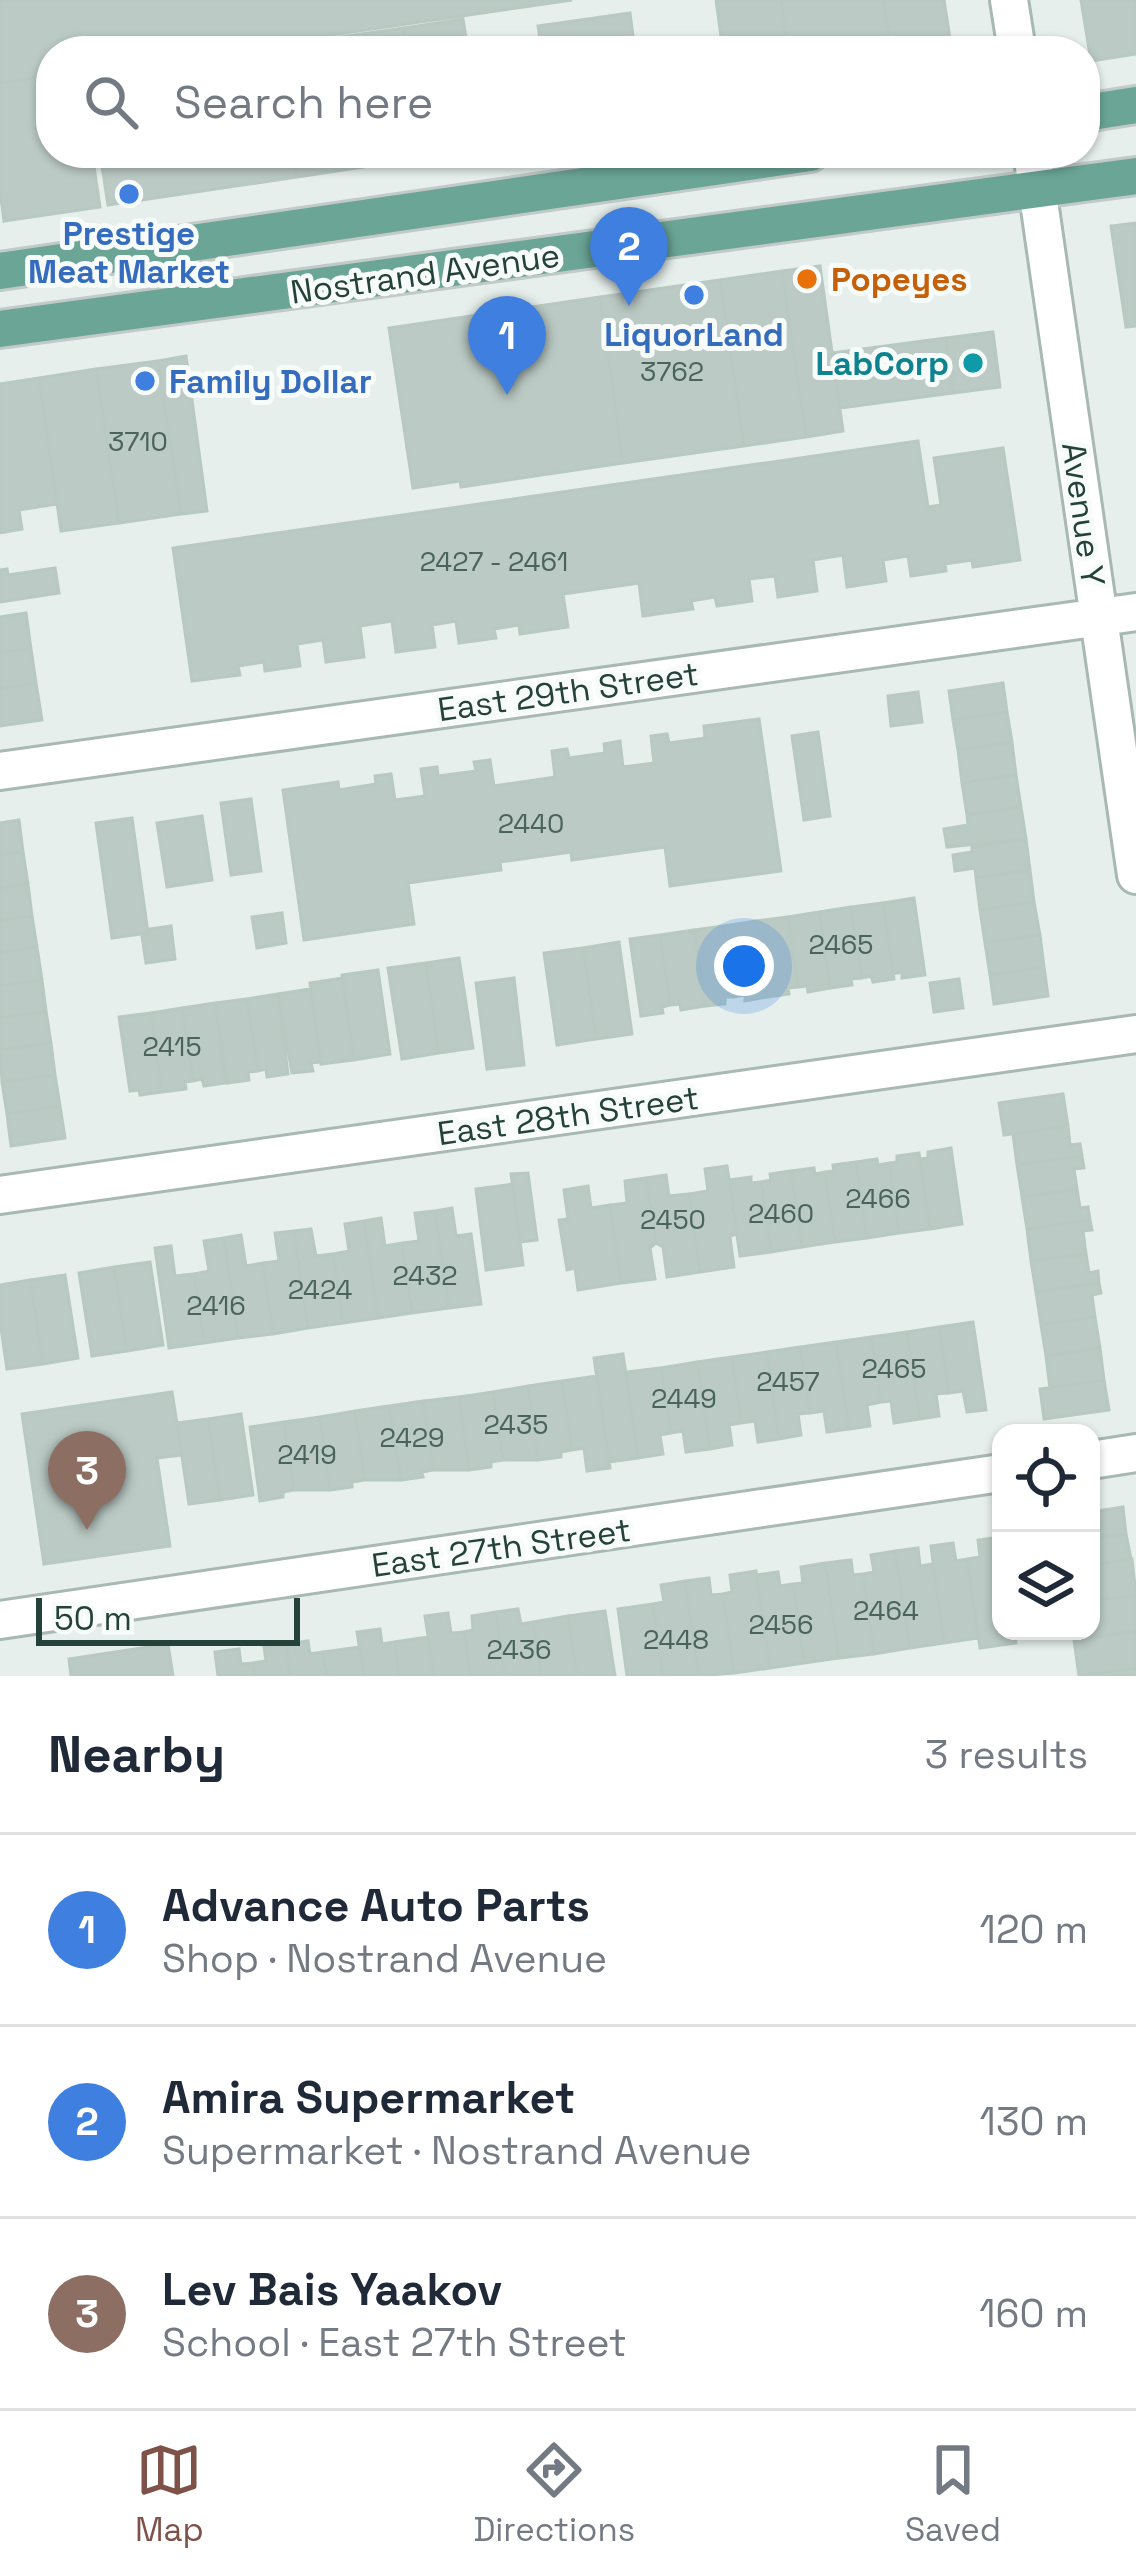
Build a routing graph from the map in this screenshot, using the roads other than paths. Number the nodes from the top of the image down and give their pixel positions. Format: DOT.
graph roads {
  1 [pos="1010,0"];
  2 [pos="1015,36"];
  3 [pos="1136,105"];
  4 [pos="1100,111"];
  5 [pos="707,168"];
  6 [pos="1033,168"];
  7 [pos="1136,176"];
  8 [pos="1037,192"];
  9 [pos="0,271"];
  10 [pos="0,329"];
  11 [pos="1136,612"];
  12 [pos="1099,617"];
  13 [pos="0,771"];
  14 [pos="1136,874"];
  15 [pos="1136,1034"];
  16 [pos="0,1196"];
  17 [pos="1136,1453"];
  18 [pos="1100,1459"];
  19 [pos="992,1474"];
  20 [pos="0,1620"];
  1 -- 2 [label="street"];
  3 -- 4 [label="main road"];
  5 -- 9 [label="main road, Nostrand Avenue"];
  6 -- 8 [label="street, Avenue Y"];
  7 -- 8 [label="main road, Nostrand Avenue"];
  8 -- 10 [label="main road, Nostrand Avenue"];
  8 -- 12 [label="street, Avenue Y"];
  11 -- 12 [label="street, East 29th Street"];
  12 -- 13 [label="street, East 29th Street"];
  12 -- 14 [label="street, Avenue Y"];
  15 -- 16 [label="street, East 28th Street"];
  17 -- 18 [label="street"];
  19 -- 20 [label="street, East 27th Street"];
}
